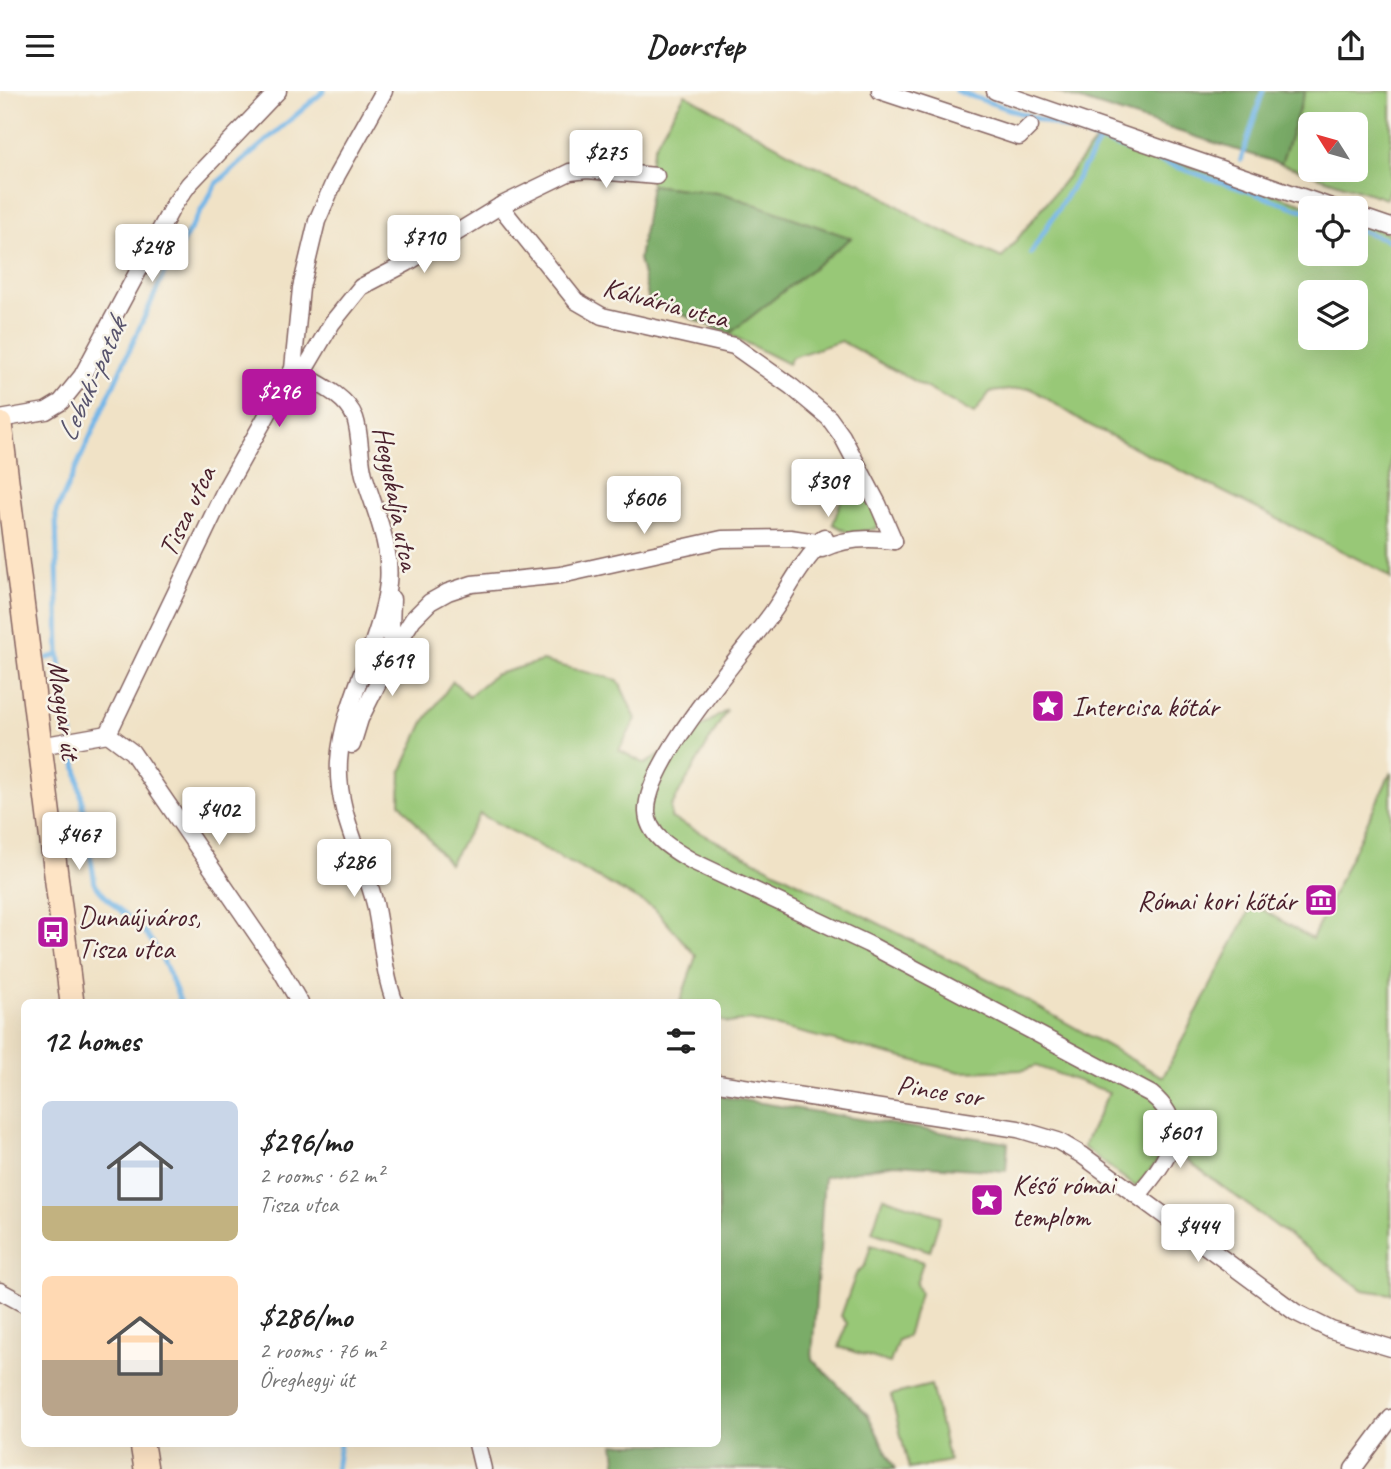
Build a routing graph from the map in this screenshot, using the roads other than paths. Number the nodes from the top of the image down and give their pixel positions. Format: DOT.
graph roads {
  1 [pos="278,91"];
  2 [pos="880,91"];
  3 [pos="995,91"];
  4 [pos="378,93"];
  5 [pos="1030,126"];
  6 [pos="656,176"];
  7 [pos="1299,196"];
  8 [pos="500,206"];
  9 [pos="1368,219"];
  10 [pos="1391,227"];
  11 [pos="298,371"];
  12 [pos="0,419"];
  13 [pos="0,424"];
  14 [pos="821,544"];
  15 [pos="388,582"];
  16 [pos="390,660"];
  17 [pos="108,734"];
  18 [pos="48,745"];
  19 [pos="341,788"];
  20 [pos="72,999"];
  21 [pos="298,999"];
  22 [pos="394,999"];
  23 [pos="721,1083"];
  24 [pos="1138,1195"];
  25 [pos="0,1291"];
  26 [pos="21,1302"];
  27 [pos="1391,1347"];
  28 [pos="1391,1418"];
  29 [pos="142,1447"];
  30 [pos="478,1447"];
  31 [pos="146,1469"];
  32 [pos="483,1469"];
  33 [pos="1353,1469"];
  1 -- 12 [label="street"];
  2 -- 5 [label="street"];
  3 -- 7 [label="street"];
  4 -- 11 [label="street, Tisza utca"];
  6 -- 8 [label="street"];
  8 -- 11 [label="street"];
  8 -- 14 [label="street, Kálvária utca"];
  9 -- 10 [label="street"];
  11 -- 15 [label="street, Hegyekalja utca"];
  11 -- 17 [label="street, Tisza utca"];
  13 -- 18 [label="street, Magyar út"];
  14 -- 16 [label="street"];
  14 -- 24 [label="street"];
  15 -- 16 [label="street"];
  15 -- 19 [label="street, Hegyekalja utca"];
  16 -- 19 [label="street"];
  17 -- 18 [label="street"];
  17 -- 21 [label="street"];
  18 -- 20 [label="street, Magyar út"];
  19 -- 22 [label="street, Hegyekalja utca"];
  23 -- 24 [label="street, Pince sor"];
  24 -- 27 [label="street, Pince sor"];
  25 -- 26 [label="street"];
  28 -- 33 [label="street"];
  29 -- 31 [label="street"];
  30 -- 32 [label="street"];
}
